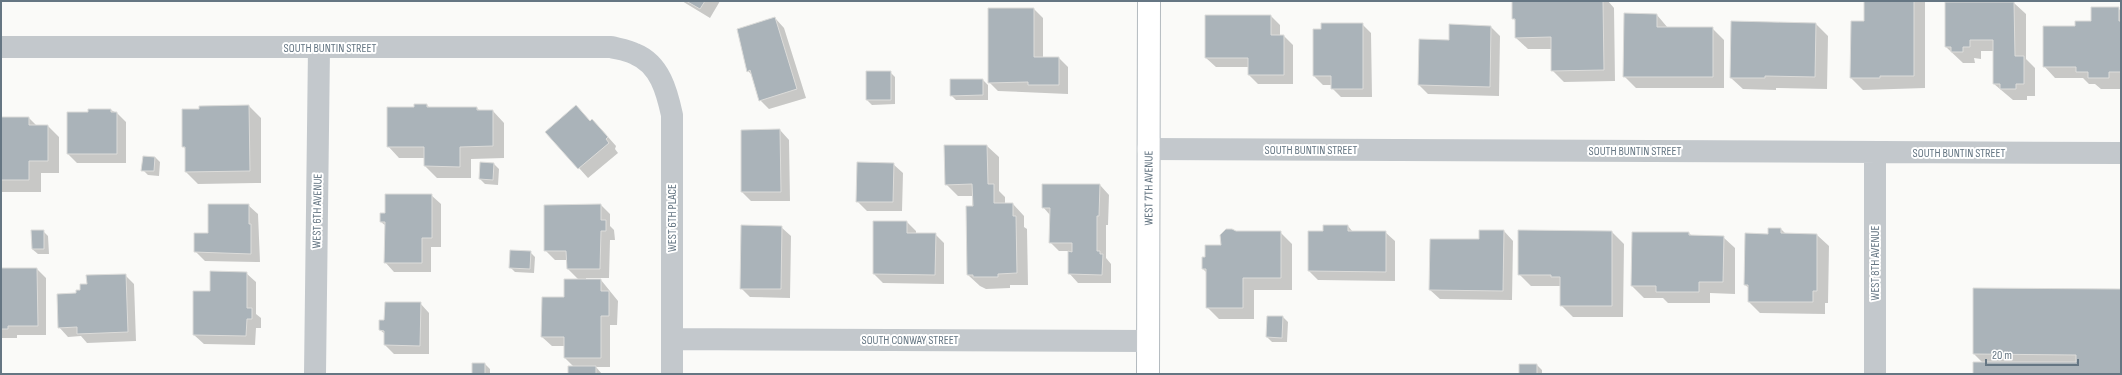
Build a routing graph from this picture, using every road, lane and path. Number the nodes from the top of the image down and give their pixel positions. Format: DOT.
graph roads {
  1 [pos="1149,1"];
  2 [pos="1,47"];
  3 [pos="319,48"];
  4 [pos="653,67"];
  5 [pos="1148,149"];
  6 [pos="1876,152"];
  7 [pos="2121,153"];
  8 [pos="672,339"];
  9 [pos="1148,341"];
  10 [pos="315,374"];
  11 [pos="672,374"];
  12 [pos="1148,374"];
  13 [pos="1875,374"];
  1 -- 5 [label="street, WEST 7TH AVENUE"];
  2 -- 3 [label="street, SOUTH BUNTIN STREET"];
  3 -- 4 [label="street, SOUTH BUNTIN STREET"];
  3 -- 10 [label="street, WEST 6TH AVENUE"];
  4 -- 8 [label="street, WEST 6TH PLACE"];
  5 -- 6 [label="street, SOUTH BUNTIN STREET"];
  5 -- 9 [label="street, WEST 7TH AVENUE"];
  6 -- 7 [label="street, SOUTH BUNTIN STREET"];
  6 -- 13 [label="street, WEST 8TH AVENUE"];
  8 -- 9 [label="street, SOUTH CONWAY STREET"];
  8 -- 11 [label="street, WEST 6TH PLACE"];
  9 -- 12 [label="street, WEST 7TH AVENUE"];
}
